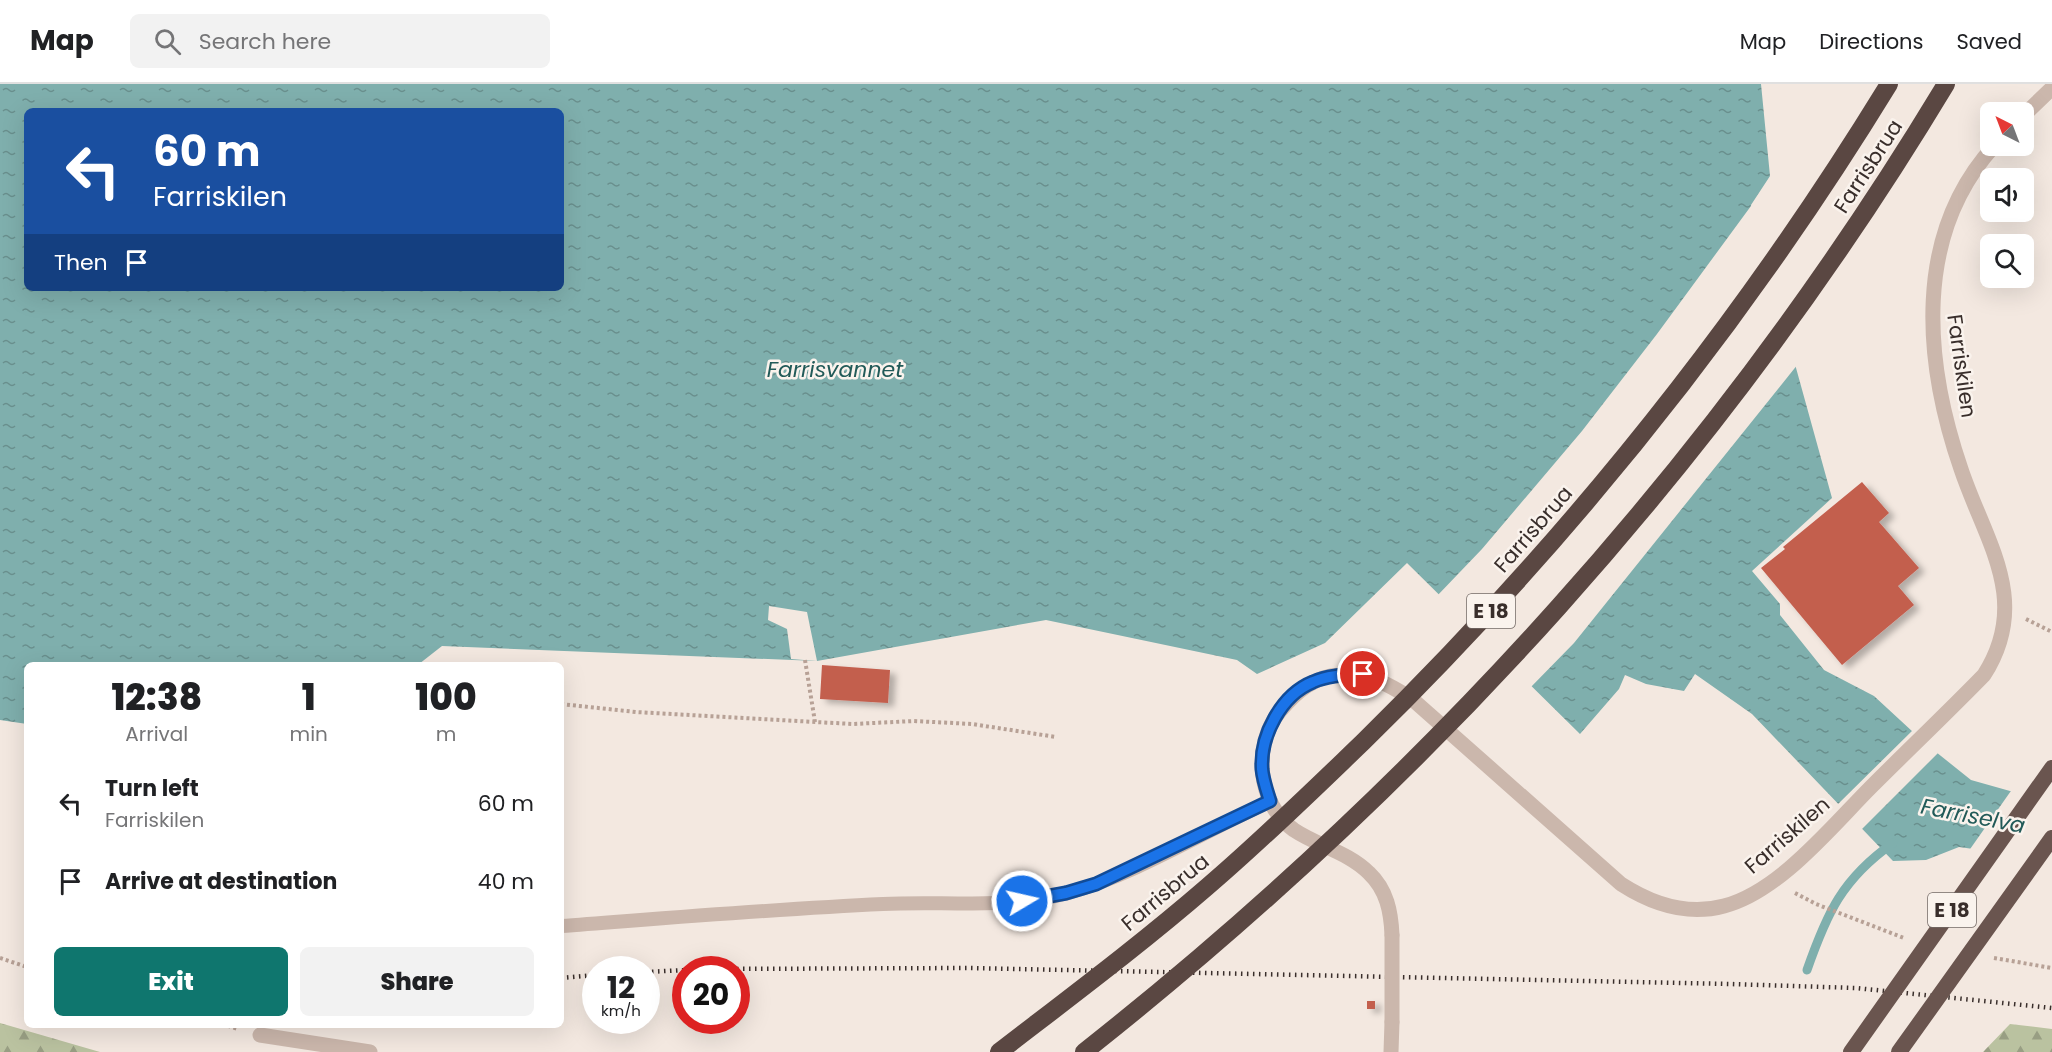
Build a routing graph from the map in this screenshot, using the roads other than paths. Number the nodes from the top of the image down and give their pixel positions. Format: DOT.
graph roads {
  1 [pos="1889,84"];
  2 [pos="1947,84"];
  3 [pos="2052,88"];
  4 [pos="2034,105"];
  5 [pos="1987,156"];
  6 [pos="2052,768"];
  7 [pos="1270,801"];
  8 [pos="2052,838"];
  9 [pos="564,926"];
  10 [pos="260,1035"];
  11 [pos="370,1052"];
  12 [pos="999,1052"];
  13 [pos="1084,1052"];
  14 [pos="1392,1052"];
  15 [pos="1851,1052"];
  16 [pos="1899,1052"];
  1 -- 12 [label="highway, Farrisbrua / E 18, bridge"];
  2 -- 13 [label="highway, Farrisbrua / E 18, bridge"];
  3 -- 4 [label="street"];
  5 -- 7 [label="street, Farriskilen"];
  6 -- 15 [label="highway, E 18, bridge"];
  7 -- 9 [label="lane"];
  7 -- 14 [label="street, Farriskilen, bridge"];
  8 -- 16 [label="highway, E 18, bridge"];
  10 -- 11 [label="street"];
}
